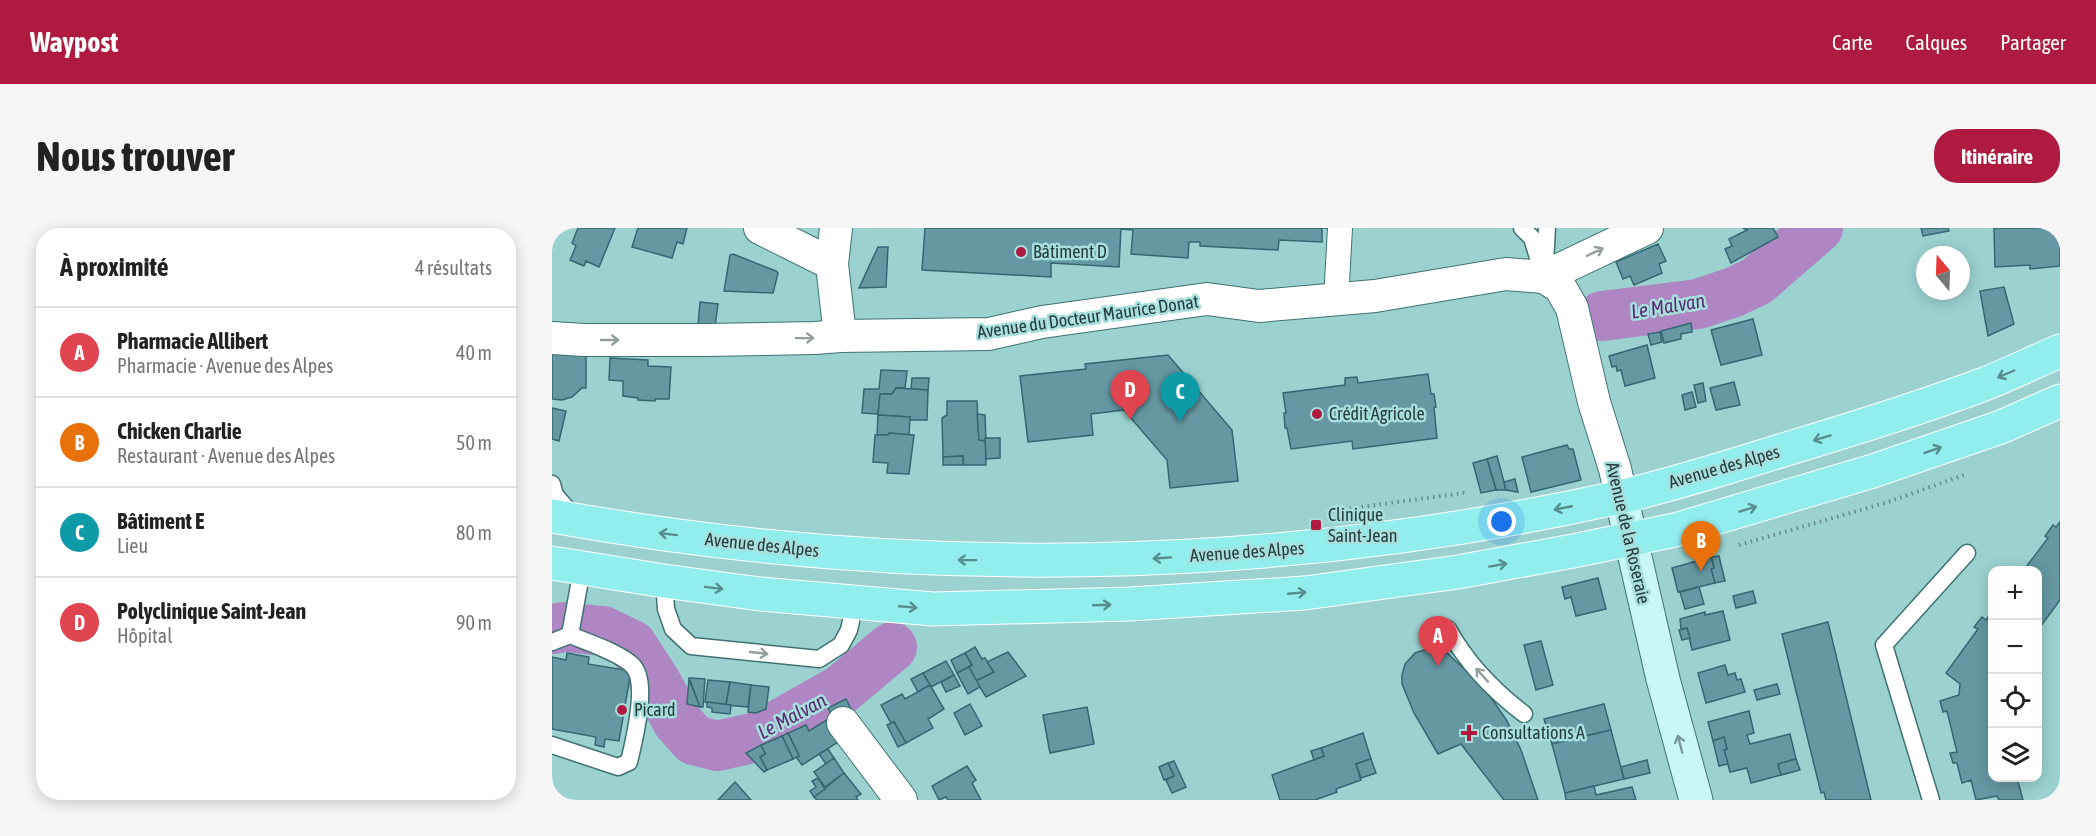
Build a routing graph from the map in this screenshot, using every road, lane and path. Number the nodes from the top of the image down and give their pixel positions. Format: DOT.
graph roads {
  1 [pos="760,228"];
  2 [pos="836,228"];
  3 [pos="1340,228"];
  4 [pos="1522,228"];
  5 [pos="1547,228"];
  6 [pos="1647,228"];
  7 [pos="832,264"];
  8 [pos="1544,277"];
  9 [pos="1336,300"];
  10 [pos="840,336"];
  11 [pos="552,338"];
  12 [pos="2060,351"];
  13 [pos="2060,401"];
  14 [pos="552,484"];
  15 [pos="1620,496"];
  16 [pos="1472,497"];
  17 [pos="1326,512"];
  18 [pos="565,519"];
  19 [pos="1630,540"];
  20 [pos="1967,553"];
  21 [pos="567,566"];
  22 [pos="664,581"];
  23 [pos="855,603"];
  24 [pos="1448,629"];
  25 [pos="570,635"];
  26 [pos="552,642"];
  27 [pos="1524,714"];
  28 [pos="843,723"];
  29 [pos="552,745"];
  30 [pos="902,800"];
  31 [pos="1696,800"];
  32 [pos="1931,800"];
  1 -- 7 [label="street"];
  2 -- 7 [label="street"];
  3 -- 9 [label="street"];
  4 -- 8 [label="lane"];
  5 -- 8 [label="lane"];
  8 -- 6 [label="street, Avenue du Docteur Maurice Donat, one-way"];
  7 -- 10 [label="street"];
  8 -- 9 [label="street, Avenue du Docteur Maurice Donat"];
  8 -- 15 [label="street, Avenue de la Roseraie"];
  9 -- 10 [label="street, Avenue du Docteur Maurice Donat"];
  11 -- 10 [label="street, Avenue du Docteur Maurice Donat, one-way"];
  12 -- 15 [label="main road, Avenue des Alpes, one-way"];
  19 -- 13 [label="main road, one-way"];
  14 -- 18 [label="lane"];
  15 -- 18 [label="main road, Avenue des Alpes, one-way"];
  15 -- 19 [label="main road, Avenue de la Roseraie"];
  16 -- 17 [label="path"];
  23 -- 19 [label="main road, one-way"];
  31 -- 19 [label="main road, Avenue de la Roseraie, one-way"];
  20 -- 32 [label="lane"];
  21 -- 22 [label="main road"];
  21 -- 25 [label="lane"];
  22 -- 23 [label="main road, one-way"];
  22 -- 23 [label="lane, one-way"];
  27 -- 24 [label="lane, one-way"];
  25 -- 26 [label="lane"];
  25 -- 29 [label="lane"];
  28 -- 30 [label="street"];
}
